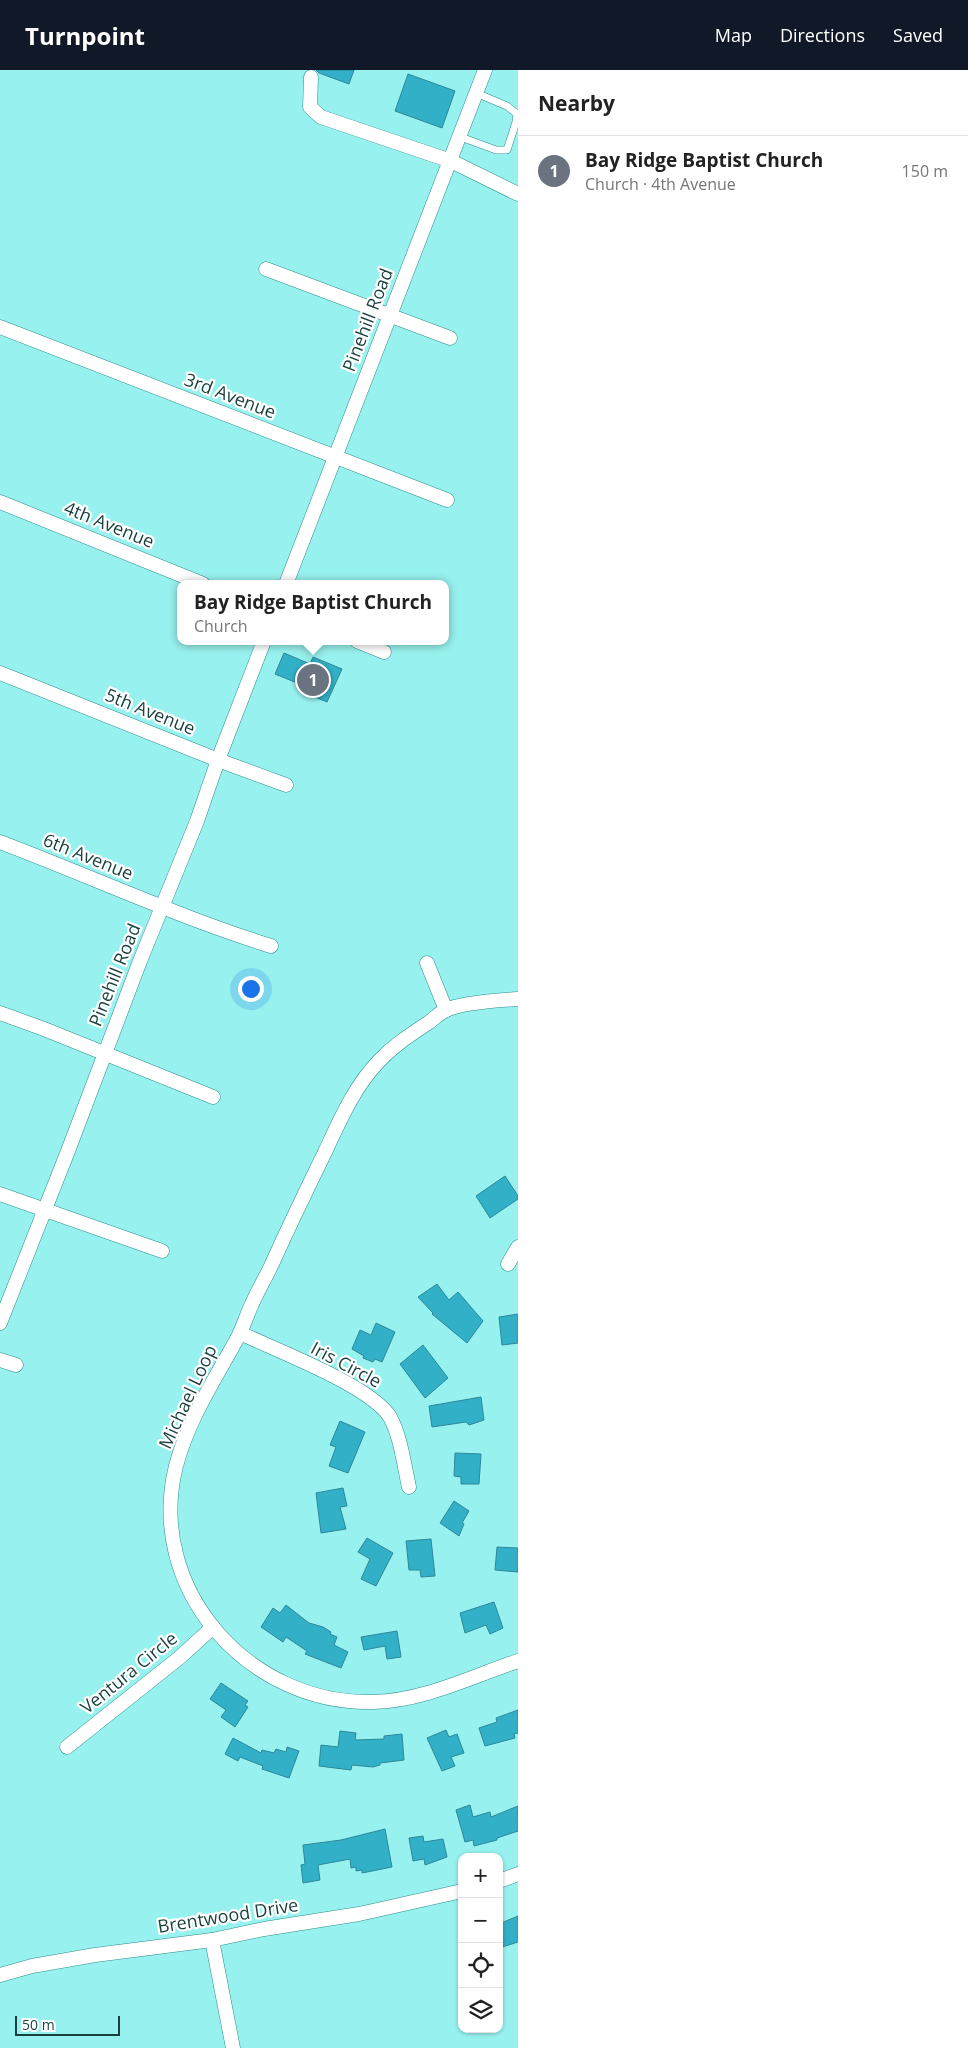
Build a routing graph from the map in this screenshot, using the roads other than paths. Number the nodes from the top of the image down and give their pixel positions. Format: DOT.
graph roads {
  1 [pos="485,70"];
  2 [pos="311,77"];
  3 [pos="476,93"];
  4 [pos="458,136"];
  5 [pos="451,161"];
  6 [pos="518,194"];
  7 [pos="266,270"];
  8 [pos="391,315"];
  9 [pos="0,327"];
  10 [pos="450,338"];
  11 [pos="336,458"];
  12 [pos="447,500"];
  13 [pos="0,502"];
  14 [pos="193,580"];
  15 [pos="288,580"];
  16 [pos="262,645"];
  17 [pos="367,645"];
  18 [pos="384,652"];
  19 [pos="0,673"];
  20 [pos="218,760"];
  21 [pos="286,785"];
  22 [pos="0,842"];
  23 [pos="162,907"];
  24 [pos="270,946"];
  25 [pos="427,963"];
  26 [pos="518,999"];
  27 [pos="446,1010"];
  28 [pos="0,1013"];
  29 [pos="104,1053"];
  30 [pos="213,1097"];
  31 [pos="0,1194"];
  32 [pos="45,1209"];
  33 [pos="518,1247"];
  34 [pos="162,1251"];
  35 [pos="508,1264"];
  36 [pos="0,1323"];
  37 [pos="240,1333"];
  38 [pos="0,1360"];
  39 [pos="16,1365"];
  40 [pos="409,1487"];
  41 [pos="213,1628"];
  42 [pos="518,1662"];
  43 [pos="67,1747"];
  44 [pos="518,1874"];
  45 [pos="503,1880"];
  46 [pos="458,1893"];
  47 [pos="212,1940"];
  48 [pos="0,1975"];
  49 [pos="233,2048"];
  1 -- 3 [label="street, Pinehill Road"];
  2 -- 5 [label="street"];
  3 -- 4 [label="street, Pinehill Road"];
  3 -- 4 [label="lane"];
  4 -- 5 [label="street, Pinehill Road"];
  5 -- 6 [label="street"];
  5 -- 8 [label="street, Pinehill Road"];
  7 -- 8 [label="street"];
  8 -- 10 [label="street"];
  8 -- 11 [label="street, Pinehill Road"];
  9 -- 11 [label="street, 3rd Avenue"];
  11 -- 12 [label="street, 3rd Avenue"];
  11 -- 15 [label="street, Pinehill Road"];
  13 -- 14 [label="street, 4th Avenue"];
  16 -- 20 [label="street, Pinehill Road"];
  17 -- 18 [label="street"];
  19 -- 20 [label="street, 5th Avenue"];
  20 -- 21 [label="street, 5th Avenue"];
  20 -- 23 [label="street, Pinehill Road"];
  22 -- 23 [label="street, 6th Avenue"];
  23 -- 24 [label="street, 6th Avenue"];
  23 -- 29 [label="street, Pinehill Road"];
  25 -- 27 [label="street"];
  26 -- 27 [label="street, Michael Loop"];
  27 -- 37 [label="street, Michael Loop"];
  28 -- 29 [label="street"];
  29 -- 30 [label="street"];
  29 -- 32 [label="street, Pinehill Road"];
  31 -- 32 [label="street"];
  32 -- 34 [label="street"];
  32 -- 36 [label="street, Pinehill Road"];
  33 -- 35 [label="street"];
  37 -- 40 [label="street, Iris Circle"];
  37 -- 41 [label="street, Michael Loop"];
  38 -- 39 [label="street"];
  41 -- 42 [label="street, Michael Loop"];
  41 -- 43 [label="street, Ventura Circle"];
  44 -- 45 [label="street"];
  46 -- 47 [label="street, Brentwood Drive"];
  47 -- 48 [label="street, Brentwood Drive"];
  47 -- 49 [label="street"];
}
